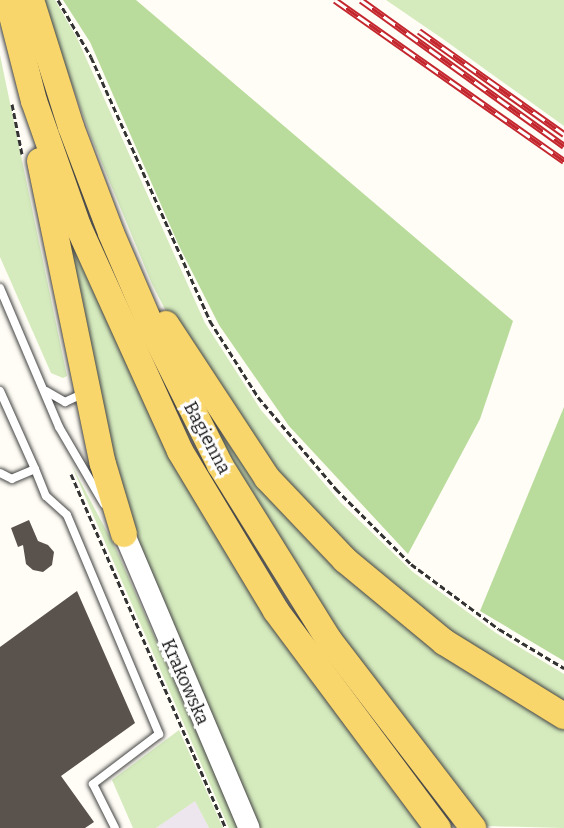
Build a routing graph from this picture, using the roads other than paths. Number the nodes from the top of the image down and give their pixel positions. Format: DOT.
graph roads {
  1 [pos="8,0"];
  2 [pos="31,0"];
  3 [pos="34,101"];
  4 [pos="111,233"];
  5 [pos="0,288"];
  6 [pos="43,388"];
  7 [pos="0,391"];
  8 [pos="87,391"];
  9 [pos="35,469"];
  10 [pos="0,474"];
  11 [pos="124,534"];
  12 [pos="564,716"];
  13 [pos="115,828"];
  14 [pos="249,828"];
  15 [pos="438,828"];
  16 [pos="473,828"];
  1 -- 3 [label="main road, Bagienna"];
  2 -- 4 [label="main road, Bagienna"];
  3 -- 8 [label="main road"];
  3 -- 15 [label="main road, Bagienna"];
  4 -- 12 [label="main road"];
  4 -- 16 [label="main road, Bagienna"];
  5 -- 6 [label="lane"];
  6 -- 8 [label="lane"];
  6 -- 11 [label="lane"];
  7 -- 9 [label="lane"];
  8 -- 11 [label="main road"];
  9 -- 10 [label="lane"];
  9 -- 13 [label="lane"];
  11 -- 14 [label="street, Krakowska"];
}
